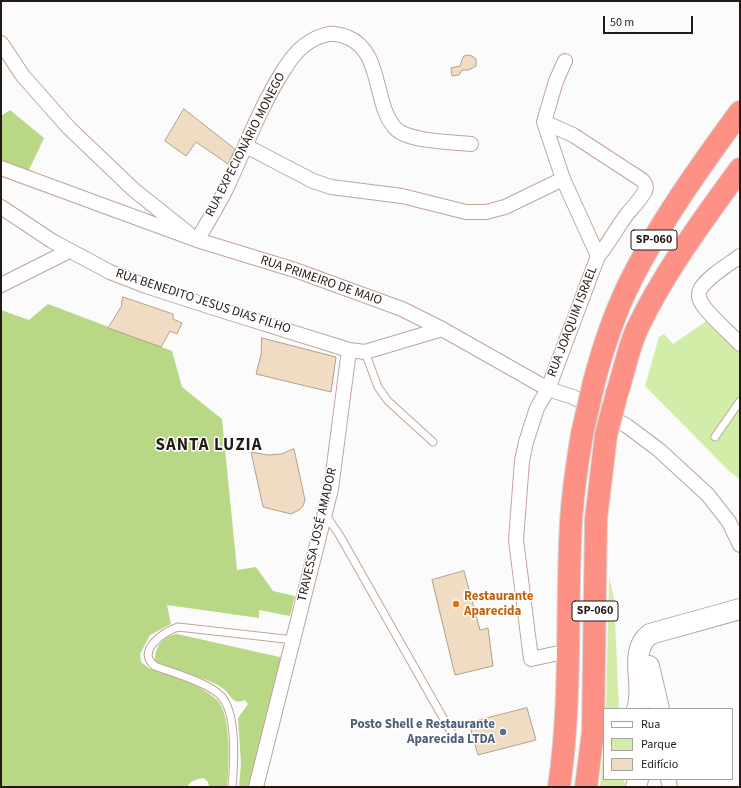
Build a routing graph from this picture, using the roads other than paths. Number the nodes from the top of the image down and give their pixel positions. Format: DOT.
graph roads {
  1 [pos="1,43"];
  2 [pos="564,61"];
  3 [pos="740,112"];
  4 [pos="544,122"];
  5 [pos="471,144"];
  6 [pos="246,146"];
  7 [pos="1,168"];
  8 [pos="740,169"];
  9 [pos="563,179"];
  10 [pos="134,190"];
  11 [pos="1,207"];
  12 [pos="127,214"];
  13 [pos="198,240"];
  14 [pos="69,251"];
  15 [pos="598,256"];
  16 [pos="740,256"];
  17 [pos="1,285"];
  18 [pos="442,329"];
  19 [pos="740,344"];
  20 [pos="349,350"];
  21 [pos="365,352"];
  22 [pos="548,389"];
  23 [pos="740,401"];
  24 [pos="715,437"];
  25 [pos="433,442"];
  26 [pos="325,514"];
  27 [pos="740,545"];
  28 [pos="740,609"];
  29 [pos="650,634"];
  30 [pos="294,640"];
  31 [pos="568,651"];
  32 [pos="636,708"];
  33 [pos="659,708"];
  34 [pos="455,739"];
  35 [pos="232,787"];
  36 [pos="256,787"];
  37 [pos="559,787"];
  38 [pos="586,787"];
  1 -- 10 [label="street"];
  2 -- 4 [label="street"];
  3 -- 31 [label="highway, SP-060, bridge"];
  4 -- 9 [label="street, RUA JOAQUIM ISRAEL"];
  4 -- 15 [label="street, RUA JOAQUIM ISRAEL"];
  5 -- 6 [label="street, RUA EXPECIONÁRIO MONEGO"];
  6 -- 9 [label="street"];
  6 -- 13 [label="street, RUA EXPECIONÁRIO MONEGO"];
  7 -- 12 [label="street"];
  8 -- 38 [label="highway, SP-060, bridge"];
  9 -- 15 [label="street, RUA JOAQUIM ISRAEL"];
  10 -- 12 [label="street"];
  10 -- 13 [label="street"];
  11 -- 14 [label="street, RUA BENEDITO JESUS DIAS FILHO"];
  12 -- 13 [label="street"];
  13 -- 18 [label="street, RUA PRIMEIRO DE MAIO"];
  14 -- 17 [label="street"];
  14 -- 20 [label="street, RUA BENEDITO JESUS DIAS FILHO"];
  15 -- 22 [label="street, RUA JOAQUIM ISRAEL"];
  16 -- 19 [label="street"];
  18 -- 21 [label="street"];
  18 -- 22 [label="street, RUA PRIMEIRO DE MAIO"];
  20 -- 21 [label="street"];
  20 -- 26 [label="street, TRAVESSA JOSÉ AMADOR"];
  21 -- 25 [label="lane"];
  22 -- 27 [label="street, RUA PRIMEIRO DE MAIO"];
  22 -- 31 [label="street, RUA JOAQUIM ISRAEL"];
  23 -- 24 [label="lane"];
  26 -- 30 [label="street, TRAVESSA JOSÉ AMADOR"];
  26 -- 34 [label="lane"];
  28 -- 29 [label="street"];
  29 -- 32 [label="street"];
  29 -- 33 [label="street"];
  30 -- 35 [label="lane"];
  30 -- 36 [label="street, TRAVESSA JOSÉ AMADOR"];
  31 -- 37 [label="highway, SP-060"];
}
